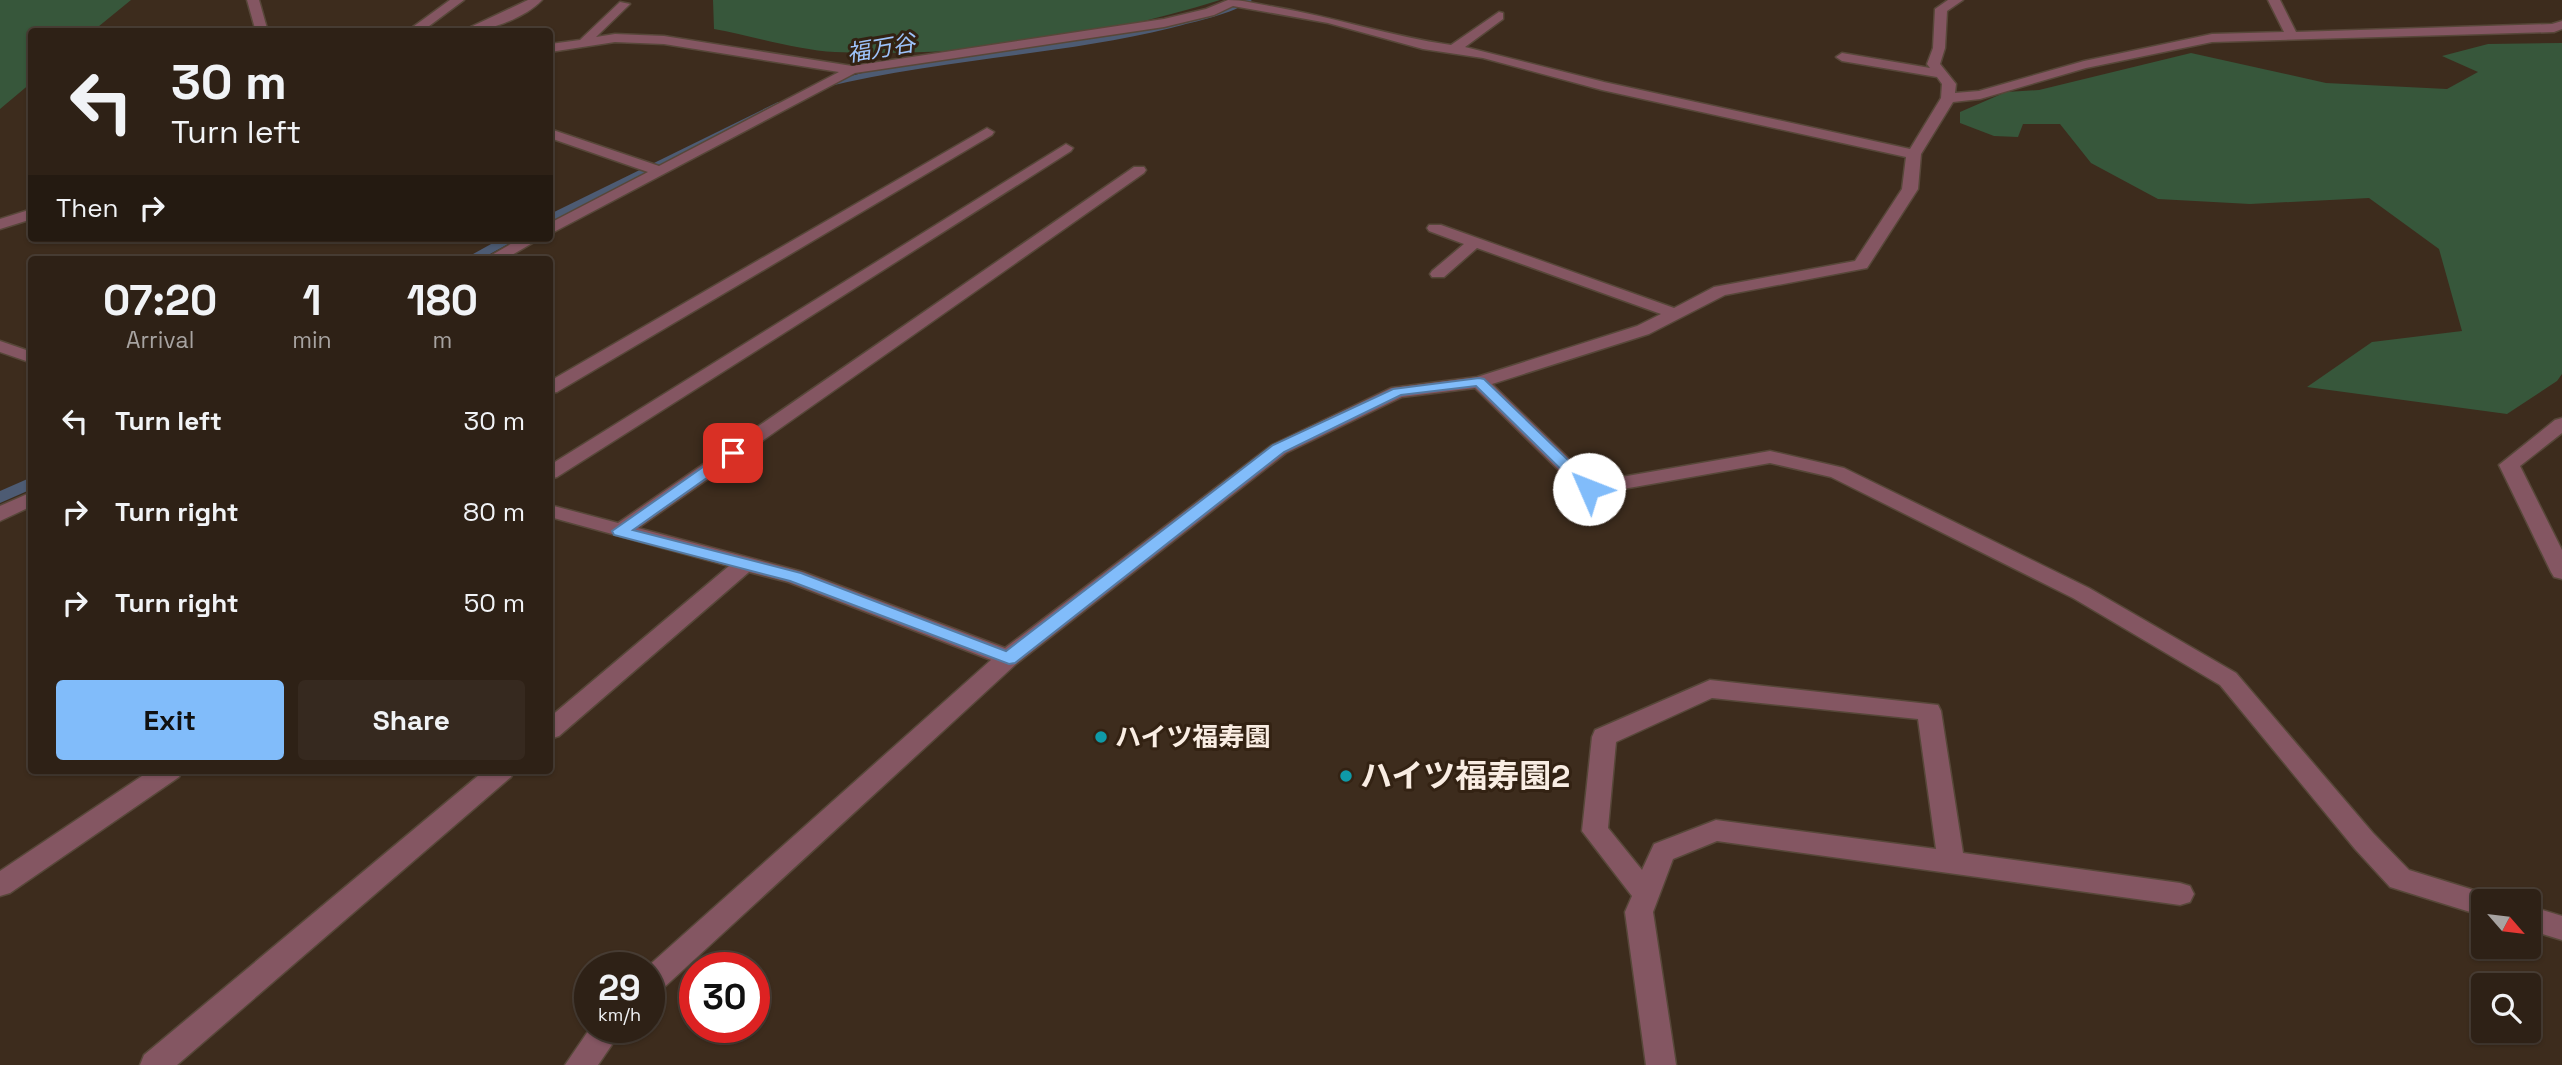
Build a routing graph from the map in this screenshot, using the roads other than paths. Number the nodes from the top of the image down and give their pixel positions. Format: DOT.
graph roads {
  1 [pos="253,0"];
  2 [pos="458,0"];
  3 [pos="536,0"];
  4 [pos="1957,0"];
  5 [pos="2274,0"];
  6 [pos="1235,2"];
  7 [pos="624,4"];
  8 [pos="1499,16"];
  9 [pos="2562,25"];
  10 [pos="261,28"];
  11 [pos="418,28"];
  12 [pos="476,28"];
  13 [pos="2292,36"];
  14 [pos="585,41"];
  15 [pos="553,47"];
  16 [pos="1454,50"];
  17 [pos="1842,57"];
  18 [pos="852,70"];
  19 [pos="1941,74"];
  20 [pos="1948,98"];
  21 [pos="987,132"];
  22 [pos="553,134"];
  23 [pos="1066,148"];
  24 [pos="1914,154"];
  25 [pos="1139,170"];
  26 [pos="660,171"];
  27 [pos="28,215"];
  28 [pos="0,224"];
  29 [pos="553,227"];
  30 [pos="1435,228"];
  31 [pos="525,242"];
  32 [pos="1475,242"];
  33 [pos="499,256"];
  34 [pos="1438,274"];
  35 [pos="1676,314"];
  36 [pos="0,346"];
  37 [pos="28,356"];
  38 [pos="1479,382"];
  39 [pos="553,386"];
  40 [pos="2559,430"];
  41 [pos="553,471"];
  42 [pos="28,500"];
  43 [pos="553,512"];
  44 [pos="0,514"];
  45 [pos="620,531"];
  46 [pos="744,565"];
  47 [pos="2562,572"];
  48 [pos="1009,658"];
  49 [pos="553,727"];
  50 [pos="164,774"];
  51 [pos="497,774"];
  52 [pos="1951,862"];
  53 [pos="0,884"];
  54 [pos="1646,894"];
  55 [pos="2179,894"];
  56 [pos="2471,900"];
  57 [pos="2541,922"];
  58 [pos="2562,928"];
  59 [pos="665,969"];
  60 [pos="597,1043"];
  61 [pos="155,1065"];
  62 [pos="580,1065"];
  63 [pos="1661,1065"];
  1 -- 10 [label="street"];
  2 -- 11 [label="street"];
  3 -- 12 [label="street"];
  4 -- 19 [label="street"];
  5 -- 13 [label="street"];
  6 -- 16 [label="street"];
  6 -- 18 [label="street"];
  7 -- 14 [label="street"];
  8 -- 16 [label="street"];
  9 -- 13 [label="street"];
  13 -- 20 [label="street"];
  14 -- 15 [label="street"];
  14 -- 18 [label="street"];
  16 -- 24 [label="street"];
  17 -- 19 [label="street"];
  18 -- 26 [label="street"];
  19 -- 20 [label="street"];
  20 -- 24 [label="street"];
  21 -- 39 [label="street"];
  22 -- 26 [label="street"];
  23 -- 41 [label="street"];
  24 -- 35 [label="street"];
  25 -- 45 [label="street"];
  26 -- 29 [label="street"];
  27 -- 28 [label="street"];
  30 -- 32 [label="street"];
  31 -- 33 [label="street"];
  32 -- 34 [label="street"];
  32 -- 35 [label="street"];
  35 -- 38 [label="street"];
  36 -- 37 [label="street"];
  38 -- 48 [label="street"];
  38 -- 56 [label="street"];
  40 -- 47 [label="street"];
  42 -- 44 [label="street"];
  43 -- 45 [label="street"];
  45 -- 46 [label="street"];
  46 -- 48 [label="street"];
  46 -- 49 [label="street"];
  48 -- 59 [label="street"];
  50 -- 53 [label="street"];
  51 -- 61 [label="street"];
  52 -- 54 [label="street"];
  52 -- 54 [label="street"];
  52 -- 55 [label="street"];
  54 -- 63 [label="street"];
  57 -- 58 [label="street"];
  60 -- 62 [label="street"];
}
